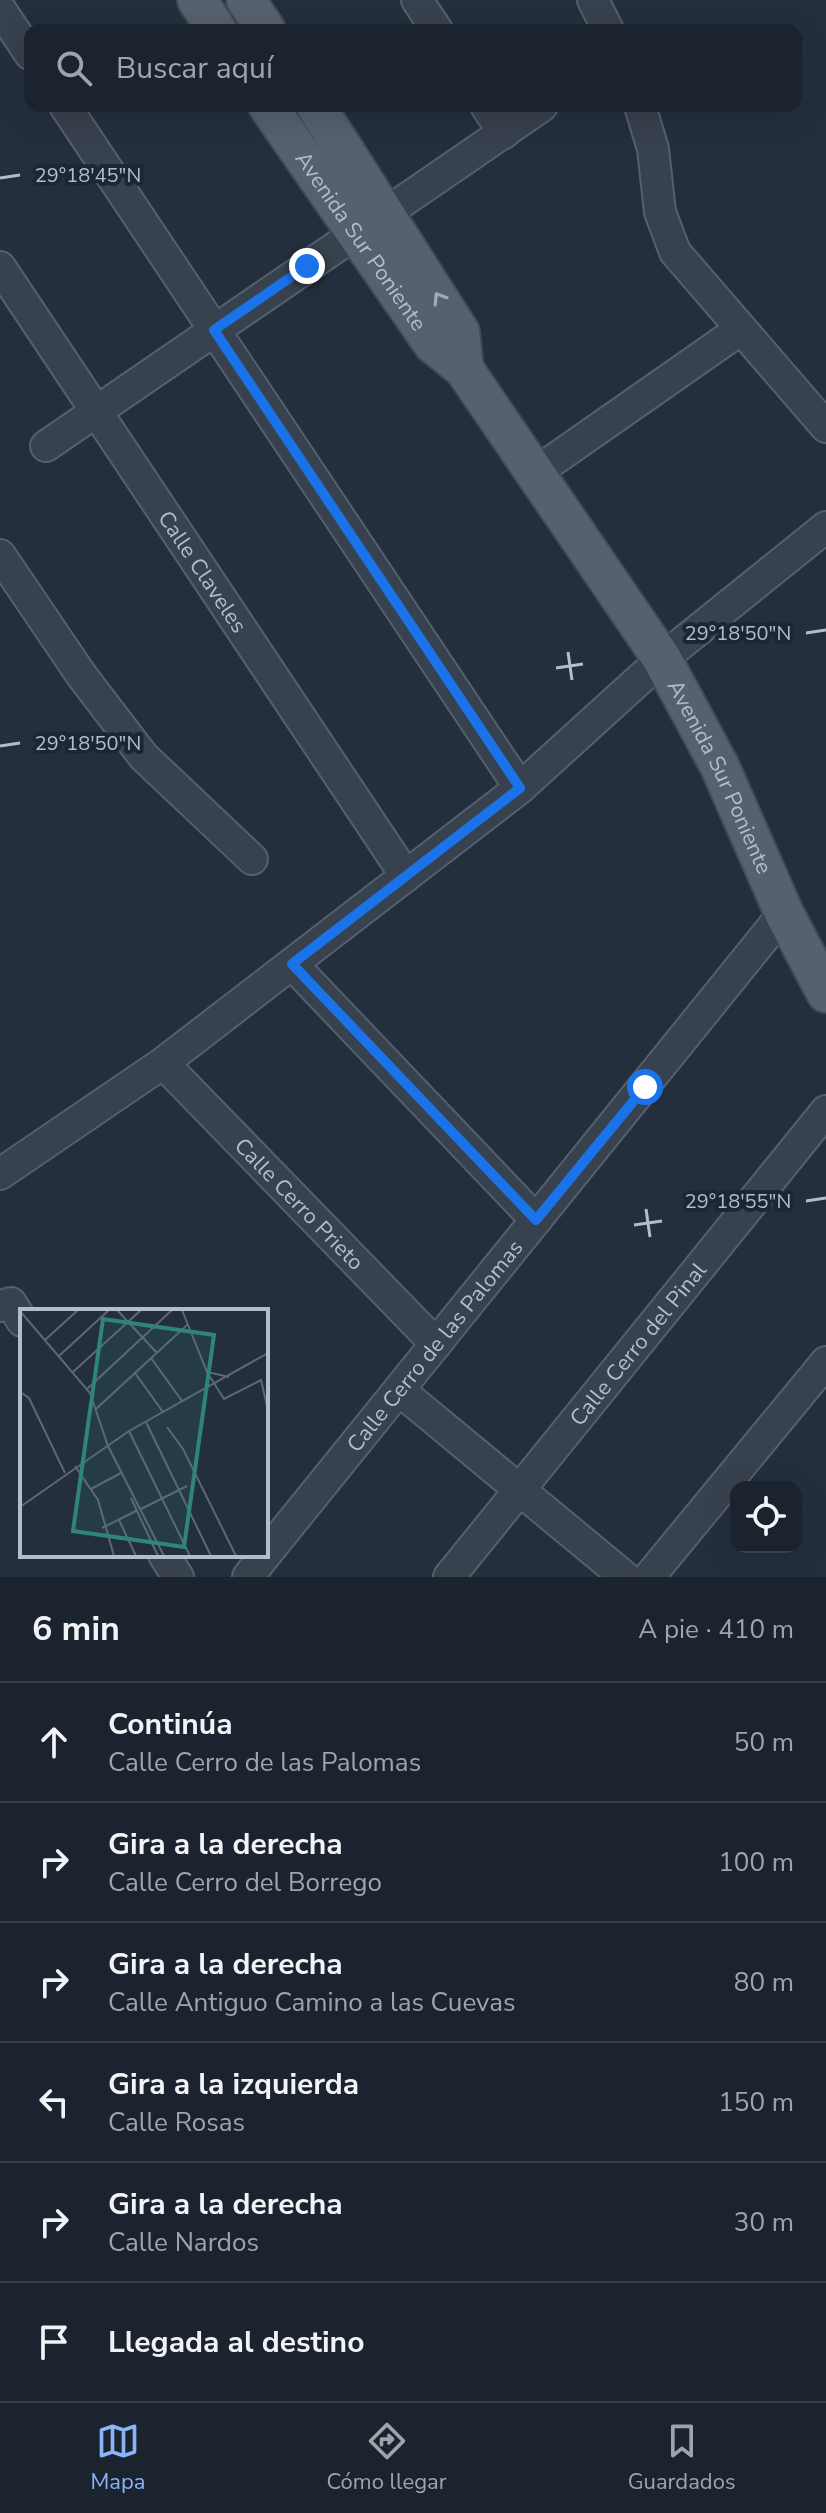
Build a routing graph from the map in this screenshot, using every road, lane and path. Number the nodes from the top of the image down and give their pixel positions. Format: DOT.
graph roads {
  1 [pos="197,0"];
  2 [pos="246,0"];
  3 [pos="417,0"];
  4 [pos="593,0"];
  5 [pos="0,9"];
  6 [pos="213,24"];
  7 [pos="262,24"];
  8 [pos="433,24"];
  9 [pos="605,24"];
  10 [pos="24,45"];
  11 [pos="69,112"];
  12 [pos="272,112"];
  13 [pos="320,112"];
  14 [pos="490,112"];
  15 [pos="534,112"];
  16 [pos="642,112"];
  17 [pos="504,133"];
  18 [pos="386,213"];
  19 [pos="355,234"];
  20 [pos="0,267"];
  21 [pos="741,329"];
  22 [pos="214,330"];
  23 [pos="464,369"];
  24 [pos="95,410"];
  25 [pos="826,427"];
  26 [pos="46,446"];
  27 [pos="535,473"];
  28 [pos="826,527"];
  29 [pos="0,555"];
  30 [pos="662,659"];
  31 [pos="520,788"];
  32 [pos="252,859"];
  33 [pos="406,876"];
  34 [pos="784,913"];
  35 [pos="292,964"];
  36 [pos="826,993"];
  37 [pos="163,1063"];
  38 [pos="826,1111"];
  39 [pos="0,1174"];
  40 [pos="536,1220"];
  41 [pos="436,1344"];
  42 [pos="826,1362"];
  43 [pos="399,1390"];
  44 [pos="518,1489"];
  45 [pos="268,1553"];
  46 [pos="165,1557"];
  47 [pos="264,1557"];
  48 [pos="178,1577"];
  49 [pos="248,1577"];
  50 [pos="449,1577"];
  51 [pos="625,1577"];
  52 [pos="649,1577"];
  1 -- 6 [label="main road"];
  2 -- 7 [label="main road"];
  3 -- 8 [label="street"];
  4 -- 9 [label="street"];
  5 -- 10 [label="street"];
  11 -- 22 [label="street"];
  12 -- 19 [label="main road, Avenida Sur Poniente"];
  13 -- 18 [label="main road, Avenida Sur Poniente"];
  14 -- 17 [label="street"];
  15 -- 17 [label="street"];
  16 -- 21 [label="street"];
  17 -- 18 [label="street"];
  23 -- 18 [label="main road, Avenida Sur Poniente, one-way"];
  19 -- 22 [label="street"];
  19 -- 23 [label="main road, Avenida Sur Poniente"];
  20 -- 24 [label="street, Calle Claveles"];
  21 -- 25 [label="street"];
  21 -- 27 [label="street"];
  22 -- 24 [label="street"];
  22 -- 31 [label="street"];
  23 -- 27 [label="main road, Avenida Sur Poniente"];
  24 -- 26 [label="street"];
  24 -- 33 [label="street, Calle Claveles"];
  27 -- 30 [label="main road, Avenida Sur Poniente"];
  28 -- 30 [label="street"];
  29 -- 32 [label="street"];
  30 -- 31 [label="street"];
  30 -- 34 [label="main road, Avenida Sur Poniente"];
  31 -- 33 [label="street"];
  33 -- 35 [label="street"];
  34 -- 36 [label="main road, Avenida Sur Poniente"];
  34 -- 40 [label="street, Calle Cerro de las Palomas"];
  35 -- 37 [label="street"];
  35 -- 40 [label="street"];
  37 -- 39 [label="street"];
  37 -- 41 [label="street, Calle Cerro Prieto"];
  38 -- 44 [label="street, Calle Cerro del Pinal"];
  40 -- 41 [label="street, Calle Cerro de las Palomas"];
  41 -- 43 [label="street, Calle Cerro de las Palomas"];
  42 -- 52 [label="street"];
  43 -- 44 [label="street"];
  43 -- 45 [label="street, Calle Cerro de las Palomas"];
  44 -- 50 [label="street, Calle Cerro del Pinal"];
  44 -- 51 [label="street"];
  46 -- 48 [label="street"];
  47 -- 49 [label="street, Calle Cerro de las Palomas"];
}
